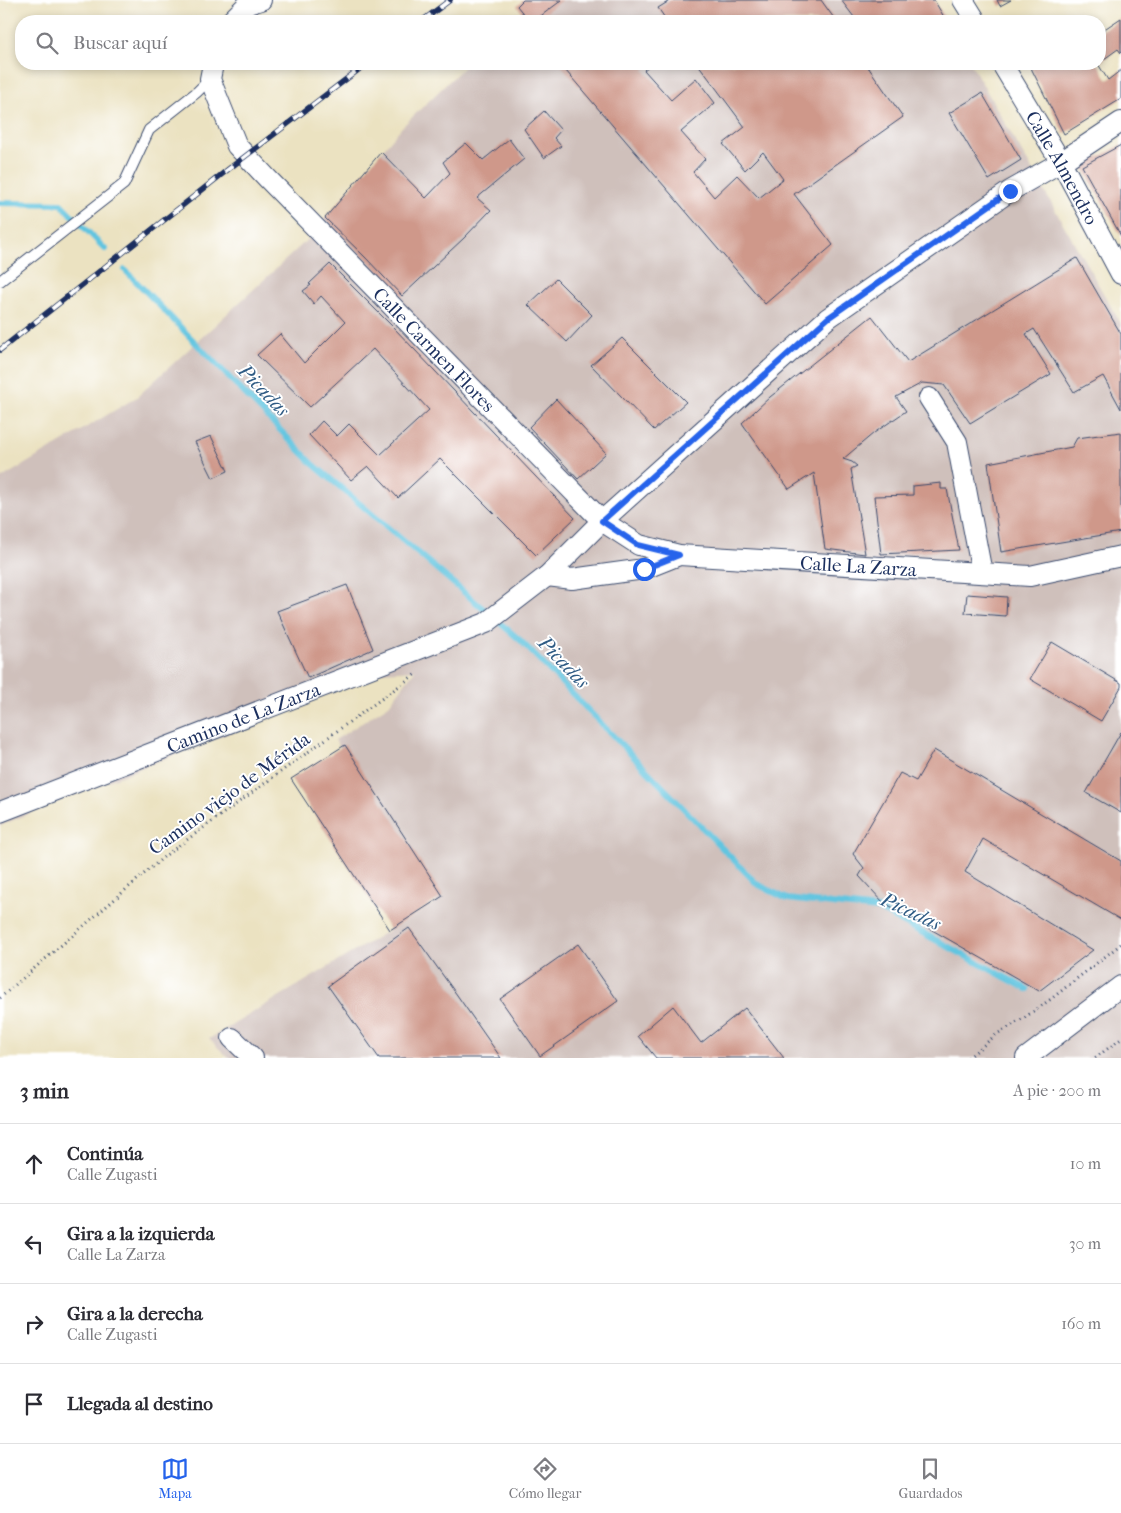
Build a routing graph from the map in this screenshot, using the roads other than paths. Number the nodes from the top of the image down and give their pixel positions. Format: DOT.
graph roads {
  1 [pos="261,0"];
  2 [pos="963,0"];
  3 [pos="237,15"];
  4 [pos="972,15"];
  5 [pos="1006,70"];
  6 [pos="212,72"];
  7 [pos="1121,122"];
  8 [pos="1061,162"];
  9 [pos="1121,274"];
  10 [pos="0,281"];
  11 [pos="929,398"];
  12 [pos="602,521"];
  13 [pos="679,555"];
  14 [pos="1121,556"];
  15 [pos="982,573"];
  16 [pos="548,576"];
  17 [pos="0,812"];
  18 [pos="1121,986"];
  19 [pos="232,1038"];
  20 [pos="253,1058"];
  21 [pos="1026,1058"];
  1 -- 3 [label="street"];
  2 -- 4 [label="street"];
  5 -- 8 [label="street, Calle Almendro"];
  6 -- 10 [label="lane"];
  6 -- 12 [label="street, Calle Carmen Flores"];
  7 -- 8 [label="street, Camino de La Zarza"];
  8 -- 9 [label="street, Calle Almendro"];
  8 -- 12 [label="street, Camino de La Zarza"];
  11 -- 15 [label="street"];
  12 -- 13 [label="street, Calle La Zarza"];
  12 -- 16 [label="street, Camino de La Zarza"];
  13 -- 15 [label="street, Calle La Zarza"];
  13 -- 16 [label="street"];
  14 -- 15 [label="street, Calle La Zarza"];
  16 -- 17 [label="street, Camino de La Zarza"];
  18 -- 21 [label="street"];
  19 -- 20 [label="street"];
}
